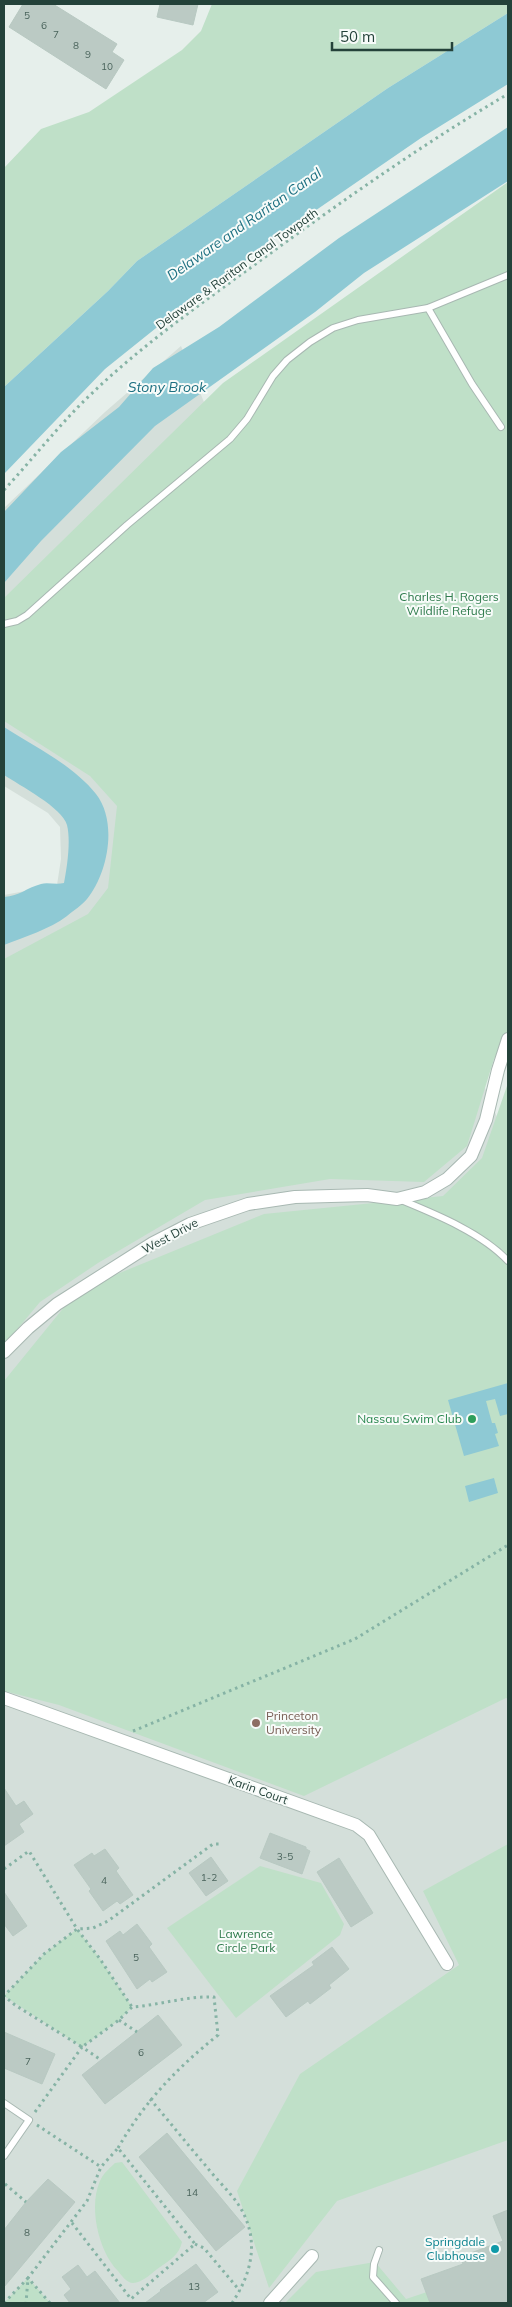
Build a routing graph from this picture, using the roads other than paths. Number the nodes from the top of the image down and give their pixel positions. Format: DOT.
graph roads {
  1 [pos="508,275"];
  2 [pos="428,308"];
  3 [pos="501,427"];
  4 [pos="4,624"];
  5 [pos="508,1039"];
  6 [pos="397,1199"];
  7 [pos="508,1261"];
  8 [pos="4,1352"];
  9 [pos="4,1698"];
  10 [pos="447,1964"];
  11 [pos="4,2103"];
  12 [pos="4,2156"];
  13 [pos="379,2250"];
  14 [pos="312,2256"];
  15 [pos="270,2303"];
  16 [pos="396,2303"];
  1 -- 2 [label="lane"];
  2 -- 3 [label="lane"];
  2 -- 4 [label="lane"];
  5 -- 6 [label="street, West Drive"];
  6 -- 7 [label="lane, West Drive"];
  6 -- 8 [label="street, West Drive"];
  9 -- 10 [label="street, Karin Court"];
  11 -- 12 [label="lane"];
  13 -- 16 [label="lane"];
  14 -- 15 [label="street"];
}
